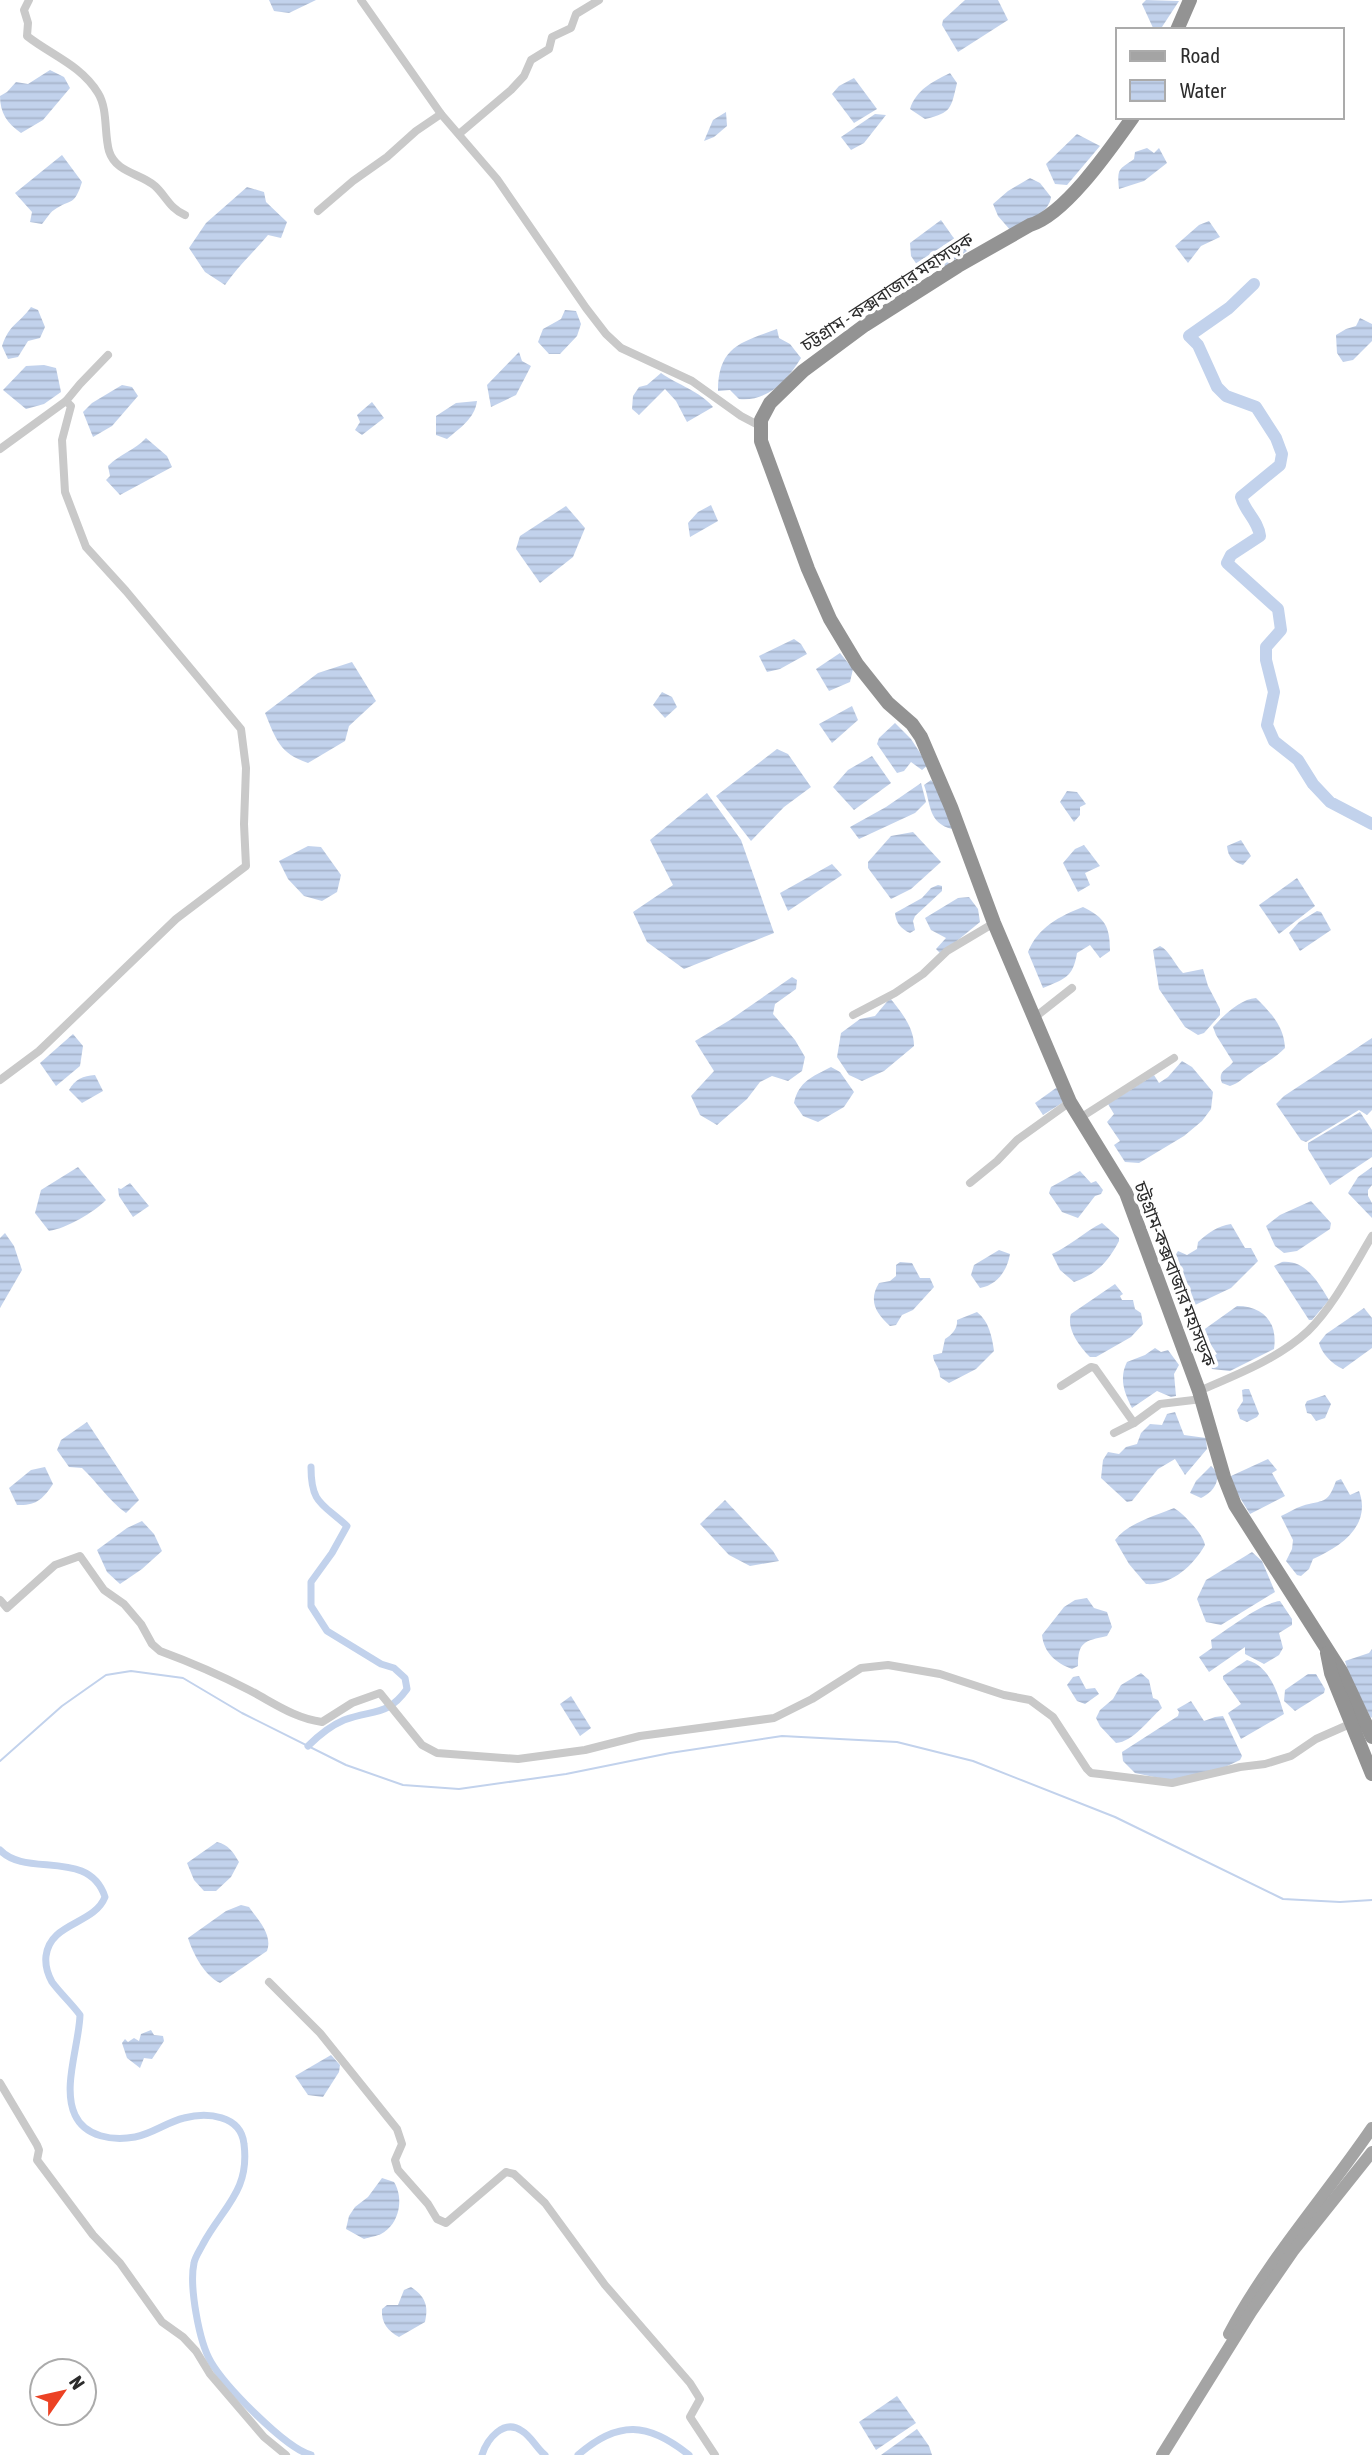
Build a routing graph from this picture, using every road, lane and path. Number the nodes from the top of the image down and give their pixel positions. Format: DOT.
graph roads {
  1 [pos="29,0"];
  2 [pos="361,0"];
  3 [pos="599,0"];
  4 [pos="1190,0"];
  5 [pos="1178,28"];
  6 [pos="441,114"];
  7 [pos="1131,119"];
  8 [pos="459,134"];
  9 [pos="318,211"];
  10 [pos="185,215"];
  11 [pos="108,355"];
  12 [pos="66,401"];
  13 [pos="761,426"];
  14 [pos="0,449"];
  15 [pos="994,923"];
  16 [pos="1072,988"];
  17 [pos="853,1015"];
  18 [pos="1034,1018"];
  19 [pos="1174,1058"];
  20 [pos="0,1080"];
  21 [pos="1070,1102"];
  22 [pos="1080,1118"];
  23 [pos="970,1183"];
  24 [pos="1372,1237"];
  25 [pos="1061,1386"];
  26 [pos="1200,1395"];
  27 [pos="1134,1423"];
  28 [pos="1114,1433"];
  29 [pos="0,1600"];
  30 [pos="1326,1648"];
  31 [pos="1350,1724"];
  32 [pos="1367,1740"];
  33 [pos="1372,1774"];
  34 [pos="269,1982"];
  35 [pos="0,2083"];
  36 [pos="1372,2128"];
  37 [pos="1372,2152"];
  38 [pos="1214,2369"];
  39 [pos="286,2455"];
  40 [pos="715,2455"];
  41 [pos="1162,2455"];
  1 -- 10 [label="street"];
  2 -- 6 [label="street"];
  3 -- 8 [label="street"];
  4 -- 5 [label="highway"];
  6 -- 8 [label="street"];
  6 -- 9 [label="street"];
  7 -- 13 [label="highway, চট্টগ্রাম - কক্সবাজার মহাসড়ক"];
  8 -- 13 [label="street"];
  11 -- 12 [label="street"];
  12 -- 14 [label="street"];
  12 -- 20 [label="street"];
  13 -- 15 [label="highway, চট্টগ্রাম-কক্সবাজার মহাসড়ক"];
  15 -- 17 [label="street"];
  15 -- 18 [label="highway, চট্টগ্রাম-কক্সবাজার মহাসড়ক"];
  16 -- 18 [label="street"];
  18 -- 21 [label="highway, চট্টগ্রাম-কক্সবাজার মহাসড়ক"];
  19 -- 22 [label="street"];
  21 -- 22 [label="highway, চট্টগ্রাম-কক্সবাজার মহাসড়ক"];
  21 -- 23 [label="street"];
  22 -- 26 [label="highway, চট্টগ্রাম-কক্সবাজার মহাসড়ক"];
  24 -- 26 [label="street"];
  25 -- 27 [label="street"];
  26 -- 27 [label="street"];
  26 -- 30 [label="highway, চট্টগ্রাম-কক্সবাজার মহাসড়ক"];
  27 -- 28 [label="street"];
  29 -- 31 [label="street"];
  30 -- 31 [label="highway, চট্টগ্রাম-কক্সবাজার মহাসড়ক"];
  30 -- 32 [label="highway, চট্টগ্রাম-কক্সবাজার মহাসড়ক"];
  31 -- 32 [label="highway, চট্টগ্রাম-কক্সবাজার মহাসড়ক"];
  32 -- 33 [label="highway, চট্টগ্রাম-কক্সবাজার মহাসড়ক"];
  34 -- 40 [label="street"];
  35 -- 39 [label="street"];
  36 -- 38 [label="main road"];
  37 -- 38 [label="main road"];
  38 -- 41 [label="main road"];
}
